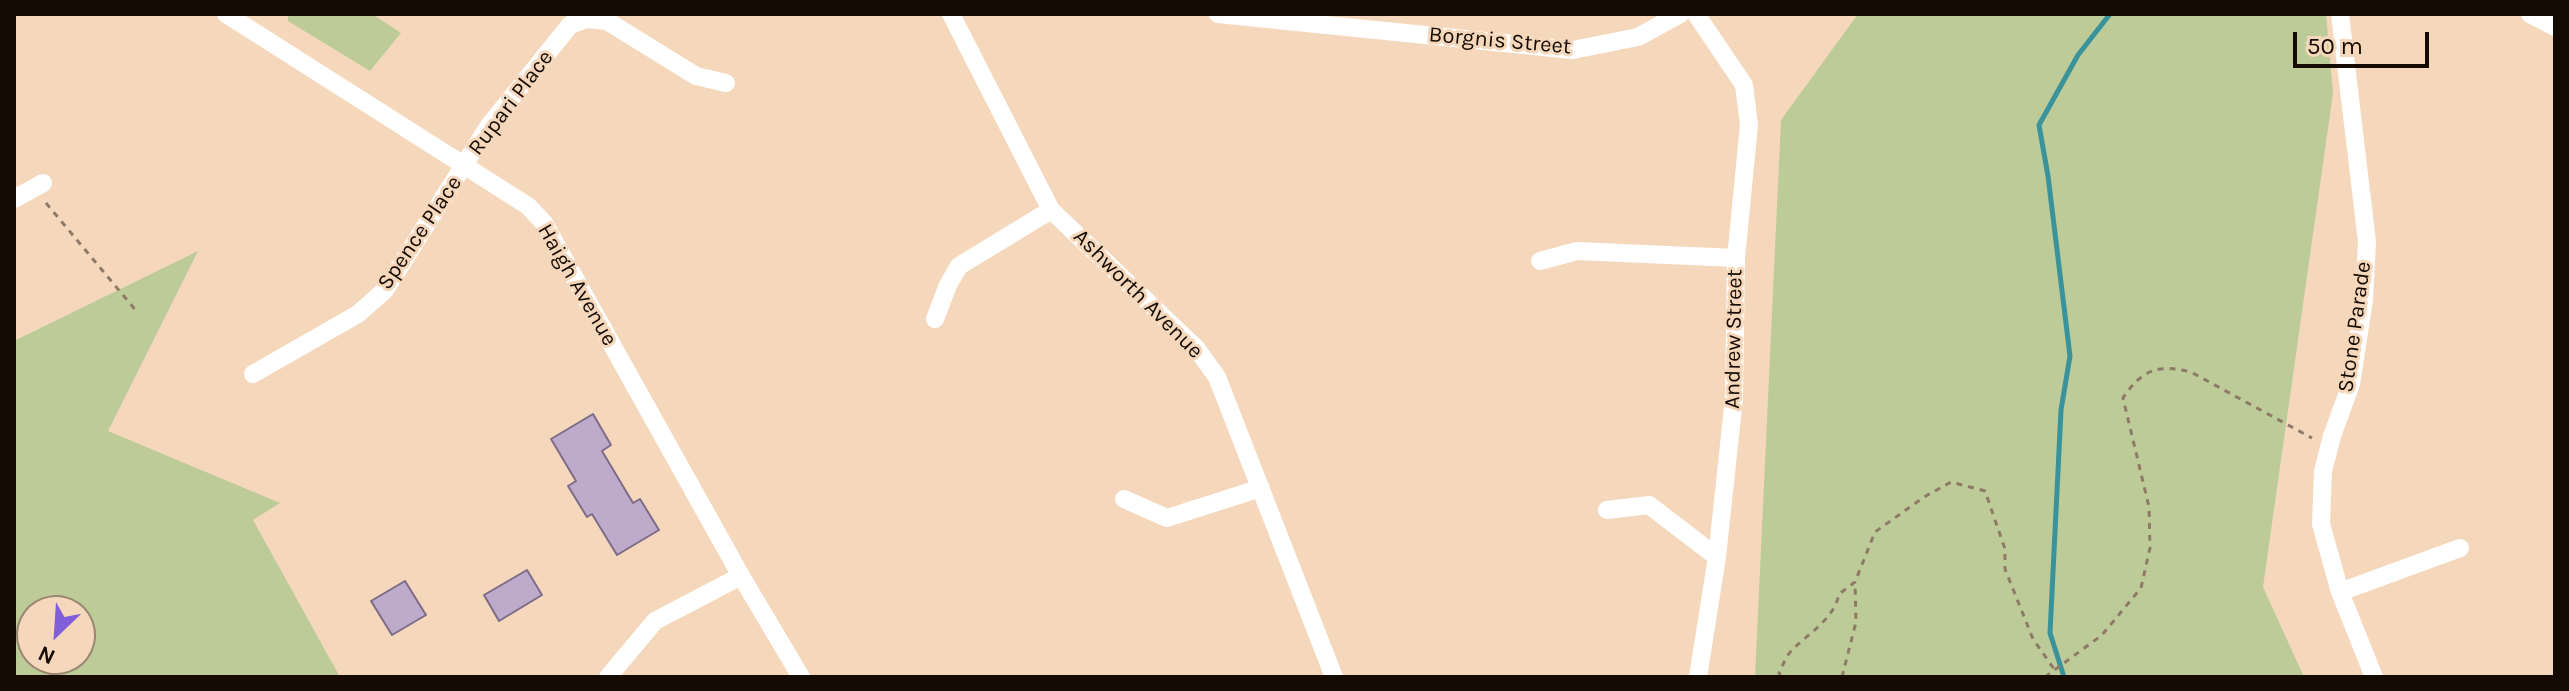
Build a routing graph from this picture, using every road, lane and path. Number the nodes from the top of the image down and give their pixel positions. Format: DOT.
graph roads {
  1 [pos="226,14"];
  2 [pos="951,14"];
  3 [pos="1218,14"];
  4 [pos="1680,14"];
  5 [pos="1696,14"];
  6 [pos="2340,14"];
  7 [pos="2530,14"];
  8 [pos="249,20"];
  9 [pos="2555,27"];
  10 [pos="726,83"];
  11 [pos="464,167"];
  12 [pos="38,185"];
  13 [pos="14,199"];
  14 [pos="1051,210"];
  15 [pos="1736,258"];
  16 [pos="1540,261"];
  17 [pos="138,313"];
  18 [pos="935,319"];
  19 [pos="253,374"];
  20 [pos="2332,436"];
  21 [pos="1261,488"];
  22 [pos="1124,499"];
  23 [pos="1607,510"];
  24 [pos="2460,548"];
  25 [pos="1717,557"];
  26 [pos="741,576"];
  27 [pos="1855,582"];
  28 [pos="2340,592"];
  29 [pos="2054,669"];
  30 [pos="608,677"];
  31 [pos="801,677"];
  32 [pos="1334,677"];
  33 [pos="1698,677"];
  34 [pos="1781,677"];
  35 [pos="1842,677"];
  36 [pos="2045,677"];
  37 [pos="2374,677"];
  1 -- 8 [label="street, Haigh Avenue"];
  2 -- 14 [label="street, Ashworth Avenue"];
  3 -- 4 [label="street, Borgnis Street"];
  5 -- 15 [label="street, Andrew Street"];
  6 -- 20 [label="street, Stone Parade"];
  7 -- 9 [label="street"];
  8 -- 11 [label="street, Haigh Avenue"];
  10 -- 11 [label="street, Rupari Place"];
  11 -- 19 [label="street, Spence Place"];
  11 -- 26 [label="street, Haigh Avenue"];
  12 -- 13 [label="street"];
  12 -- 17 [label="path"];
  14 -- 18 [label="street"];
  14 -- 21 [label="street, Ashworth Avenue"];
  15 -- 16 [label="street"];
  15 -- 25 [label="street, Andrew Street"];
  20 -- 28 [label="street, Stone Parade"];
  20 -- 29 [label="path"];
  21 -- 22 [label="street"];
  21 -- 32 [label="street, Ashworth Avenue"];
  23 -- 25 [label="street"];
  24 -- 28 [label="street"];
  25 -- 33 [label="street, Andrew Street"];
  26 -- 30 [label="street"];
  26 -- 31 [label="street, Haigh Avenue"];
  27 -- 29 [label="path"];
  27 -- 34 [label="path"];
  27 -- 35 [label="path"];
  28 -- 37 [label="street, Stone Parade"];
  29 -- 36 [label="path"];
}
